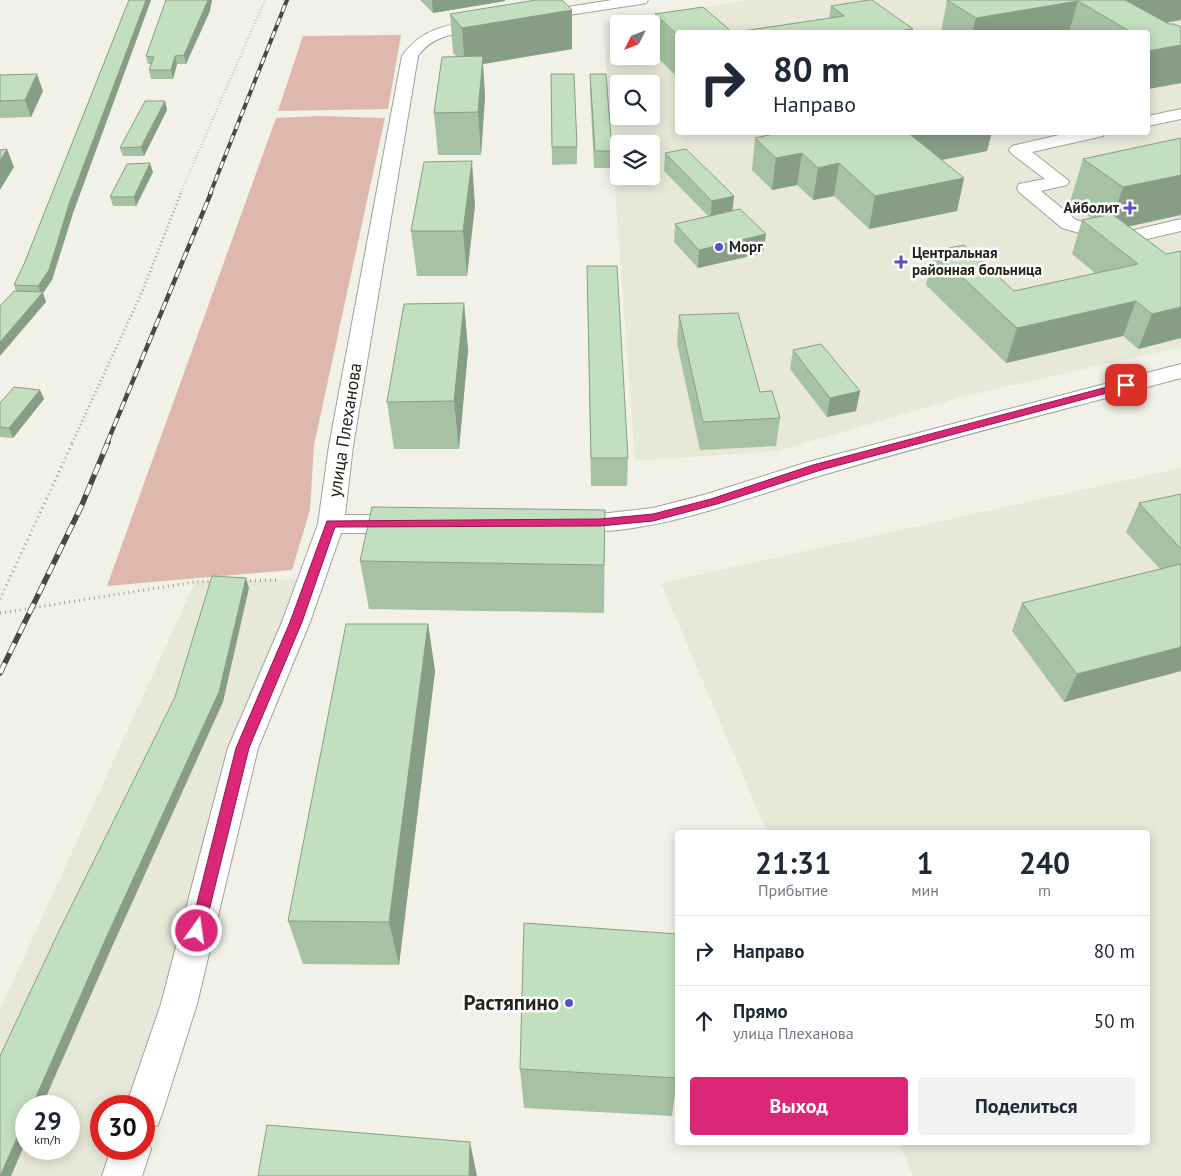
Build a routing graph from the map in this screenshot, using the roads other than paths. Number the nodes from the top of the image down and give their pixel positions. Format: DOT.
graph roads {
  1 [pos="641,0"];
  2 [pos="520,19"];
  3 [pos="501,22"];
  4 [pos="1181,114"];
  5 [pos="1155,120"];
  6 [pos="1181,128"];
  7 [pos="1085,135"];
  8 [pos="1078,176"];
  9 [pos="1060,181"];
  10 [pos="1181,225"];
  11 [pos="1181,371"];
  12 [pos="541,523"];
  13 [pos="330,524"];
  14 [pos="435,524"];
  15 [pos="149,1095"];
  16 [pos="127,1160"];
  17 [pos="122,1176"];
  1 -- 2 [label="street"];
  3 -- 13 [label="street, улица Плеханова"];
  4 -- 5 [label="street"];
  5 -- 6 [label="street"];
  7 -- 9 [label="street"];
  8 -- 9 [label="street"];
  9 -- 10 [label="street"];
  11 -- 12 [label="street"];
  13 -- 14 [label="street"];
  13 -- 15 [label="street, улица Плеханова"];
  16 -- 17 [label="street"];
}
